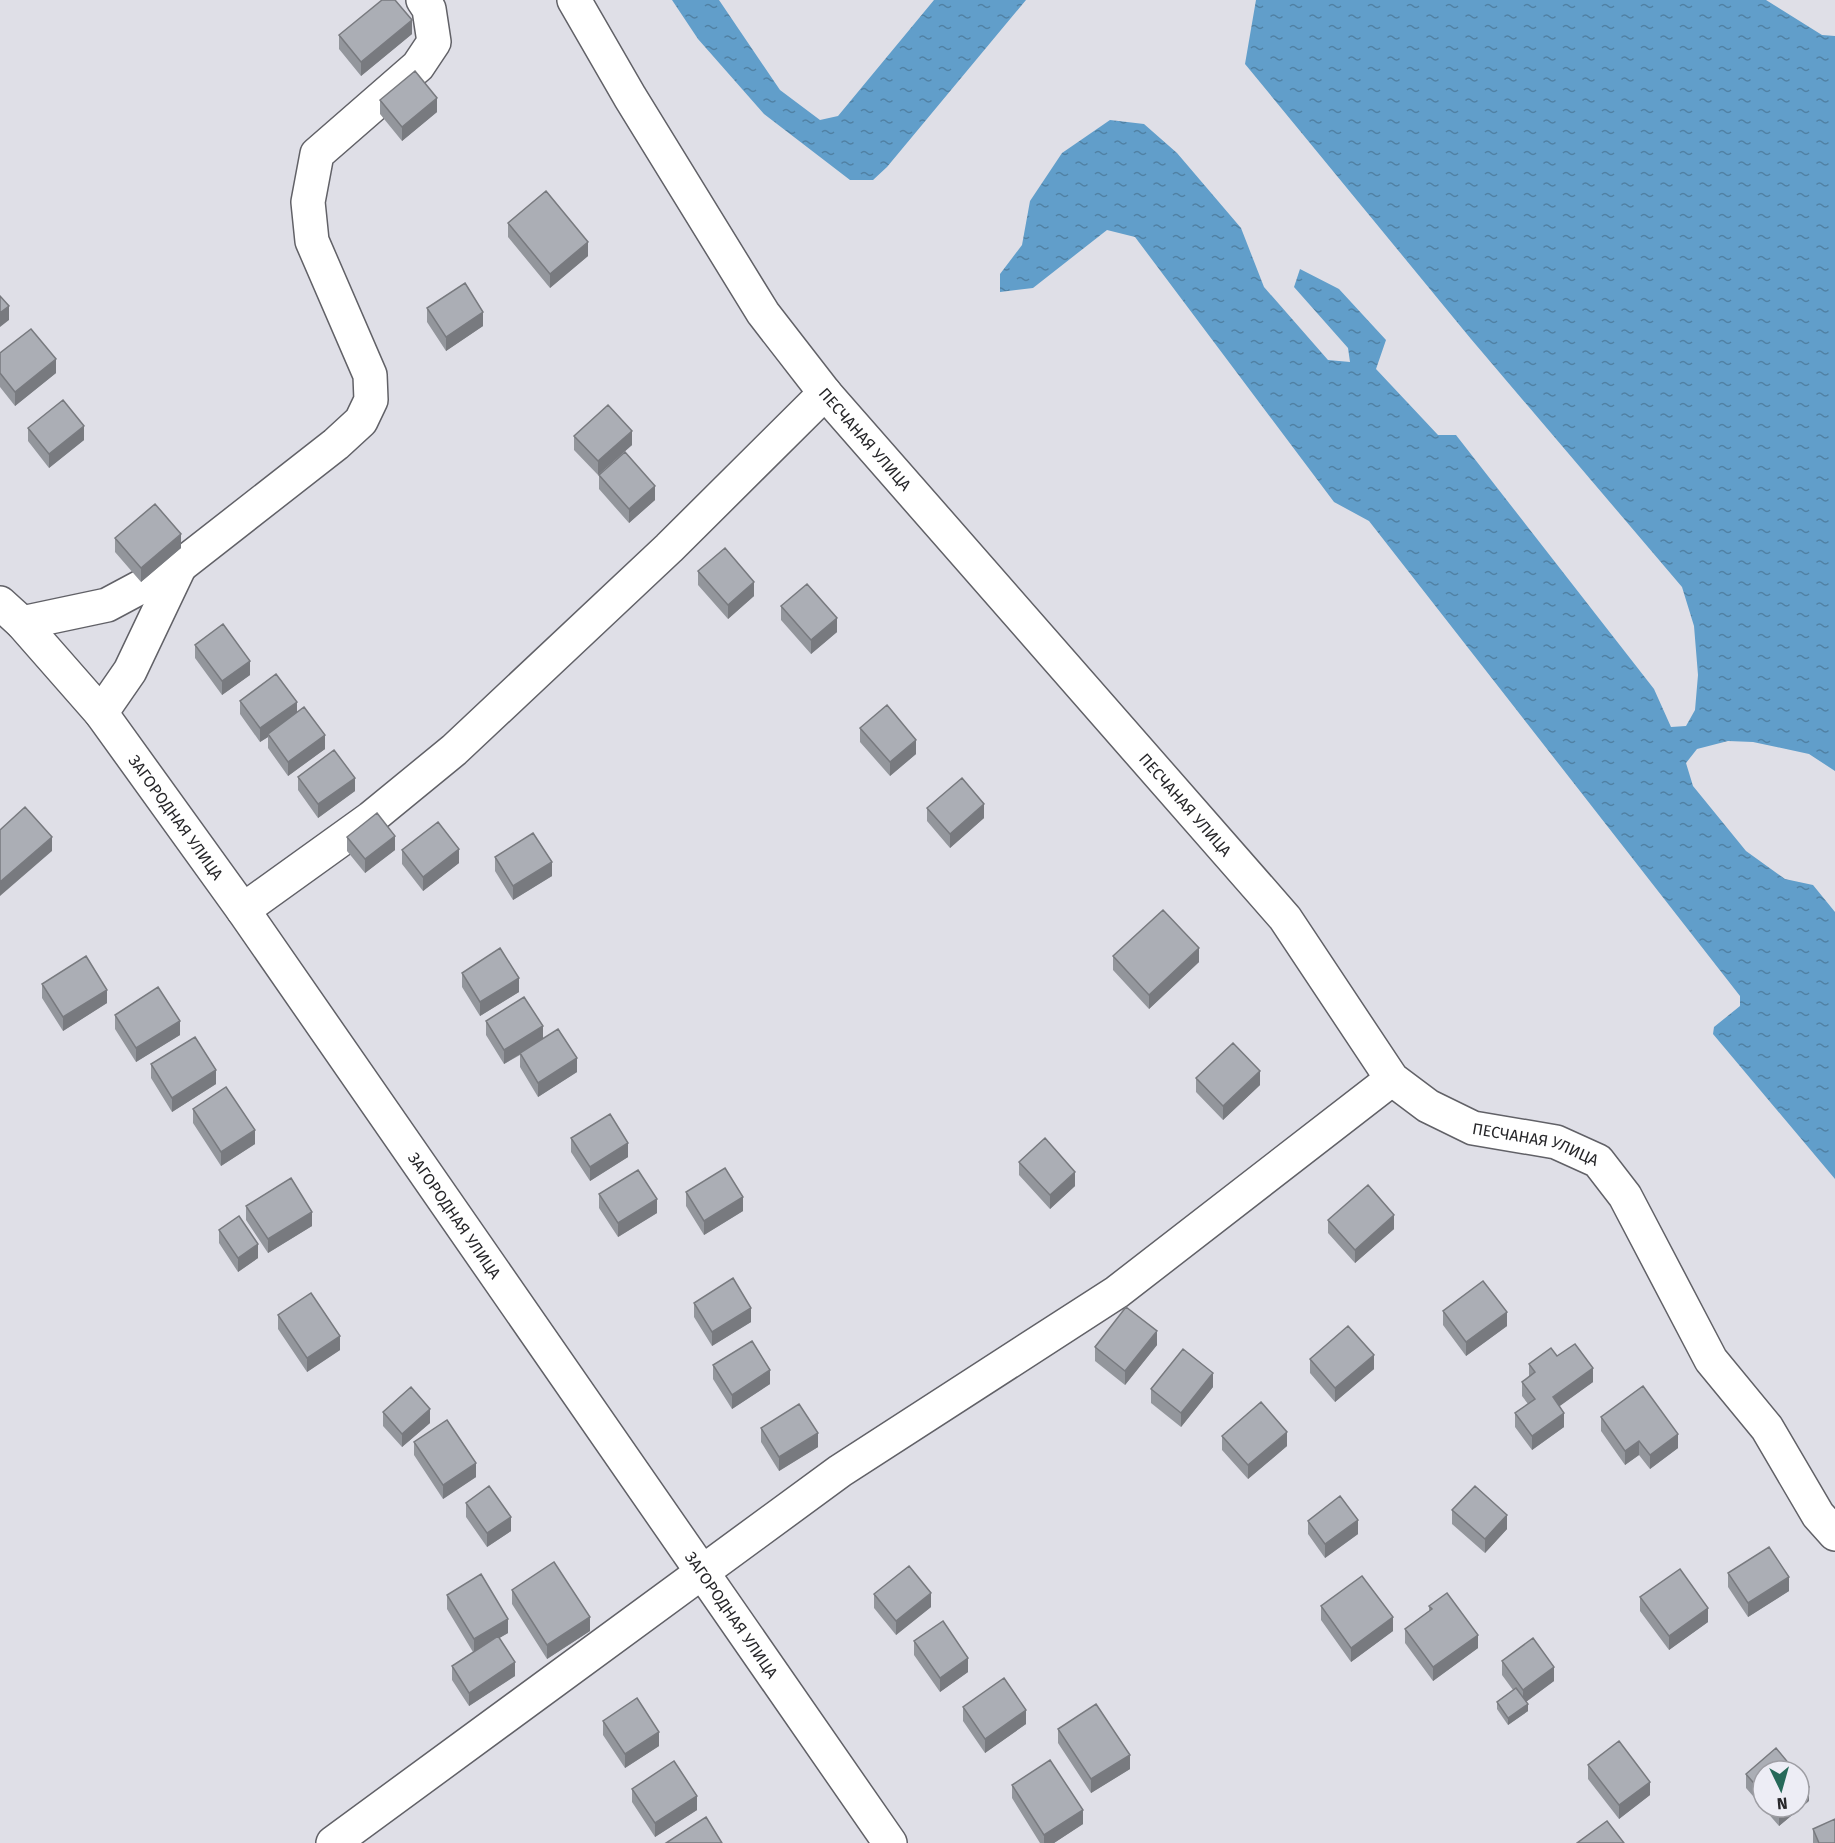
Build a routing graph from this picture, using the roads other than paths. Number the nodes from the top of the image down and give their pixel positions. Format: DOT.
graph roads {
  1 [pos="423,0"];
  2 [pos="574,0"];
  3 [pos="825,393"];
  4 [pos="180,566"];
  5 [pos="11,613"];
  6 [pos="101,713"];
  7 [pos="243,909"];
  8 [pos="1392,1079"];
  9 [pos="1835,1534"];
  10 [pos="702,1572"];
  11 [pos="333,1843"];
  12 [pos="890,1843"];
  1 -- 4 [label="street"];
  2 -- 3 [label="street, ПЕСЧАНАЯ УЛИЦА"];
  3 -- 7 [label="street"];
  3 -- 8 [label="street, ПЕСЧАНАЯ УЛИЦА"];
  4 -- 5 [label="street"];
  4 -- 6 [label="street"];
  5 -- 6 [label="street, ЗАГОРОДНАЯ УЛИЦА"];
  6 -- 7 [label="street, ЗАГОРОДНАЯ УЛИЦА"];
  7 -- 10 [label="street, ЗАГОРОДНАЯ УЛИЦА"];
  8 -- 9 [label="street, ПЕСЧАНАЯ УЛИЦА"];
  8 -- 10 [label="street"];
  10 -- 11 [label="street"];
  10 -- 12 [label="street, ЗАГОРОДНАЯ УЛИЦА"];
}
